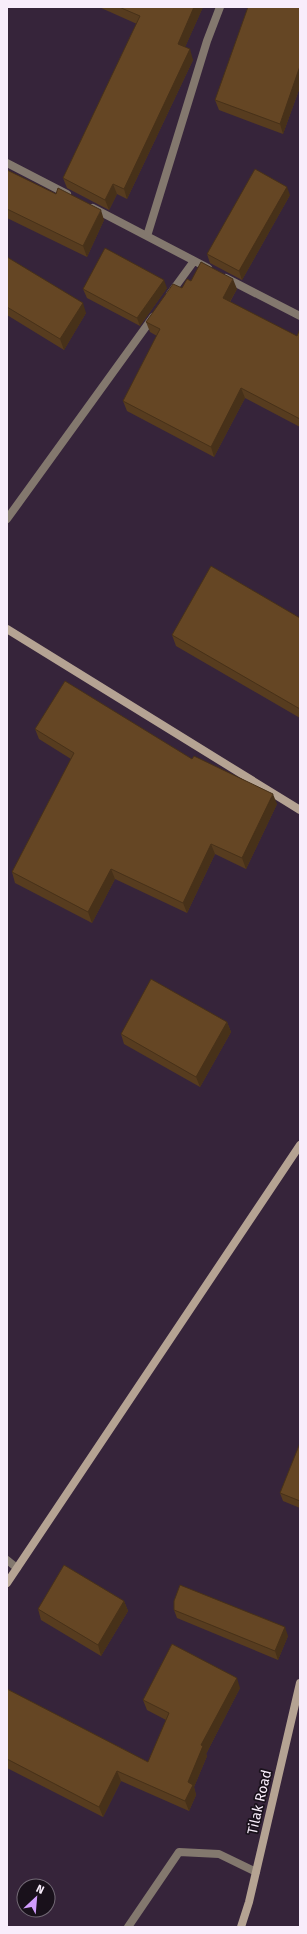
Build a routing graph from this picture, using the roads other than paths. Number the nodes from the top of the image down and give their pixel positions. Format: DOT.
graph roads {
  1 [pos="220,7"];
  2 [pos="7,163"];
  3 [pos="147,236"];
  4 [pos="194,261"];
  5 [pos="166,300"];
  6 [pos="156,312"];
  7 [pos="300,316"];
  8 [pos="7,519"];
  9 [pos="7,629"];
  10 [pos="300,810"];
  11 [pos="300,1145"];
  12 [pos="7,1560"];
  13 [pos="17,1568"];
  14 [pos="7,1583"];
  15 [pos="300,1683"];
  16 [pos="256,1872"];
  17 [pos="128,1927"];
  18 [pos="241,1927"];
  1 -- 3 [label="street"];
  2 -- 3 [label="street"];
  3 -- 4 [label="street"];
  4 -- 5 [label="street"];
  4 -- 7 [label="street"];
  6 -- 8 [label="street"];
  9 -- 10 [label="street"];
  11 -- 13 [label="street"];
  12 -- 13 [label="street"];
  13 -- 14 [label="street"];
  15 -- 16 [label="street, Tilak Road"];
  16 -- 17 [label="street"];
  16 -- 18 [label="street, Tilak Road"];
}
